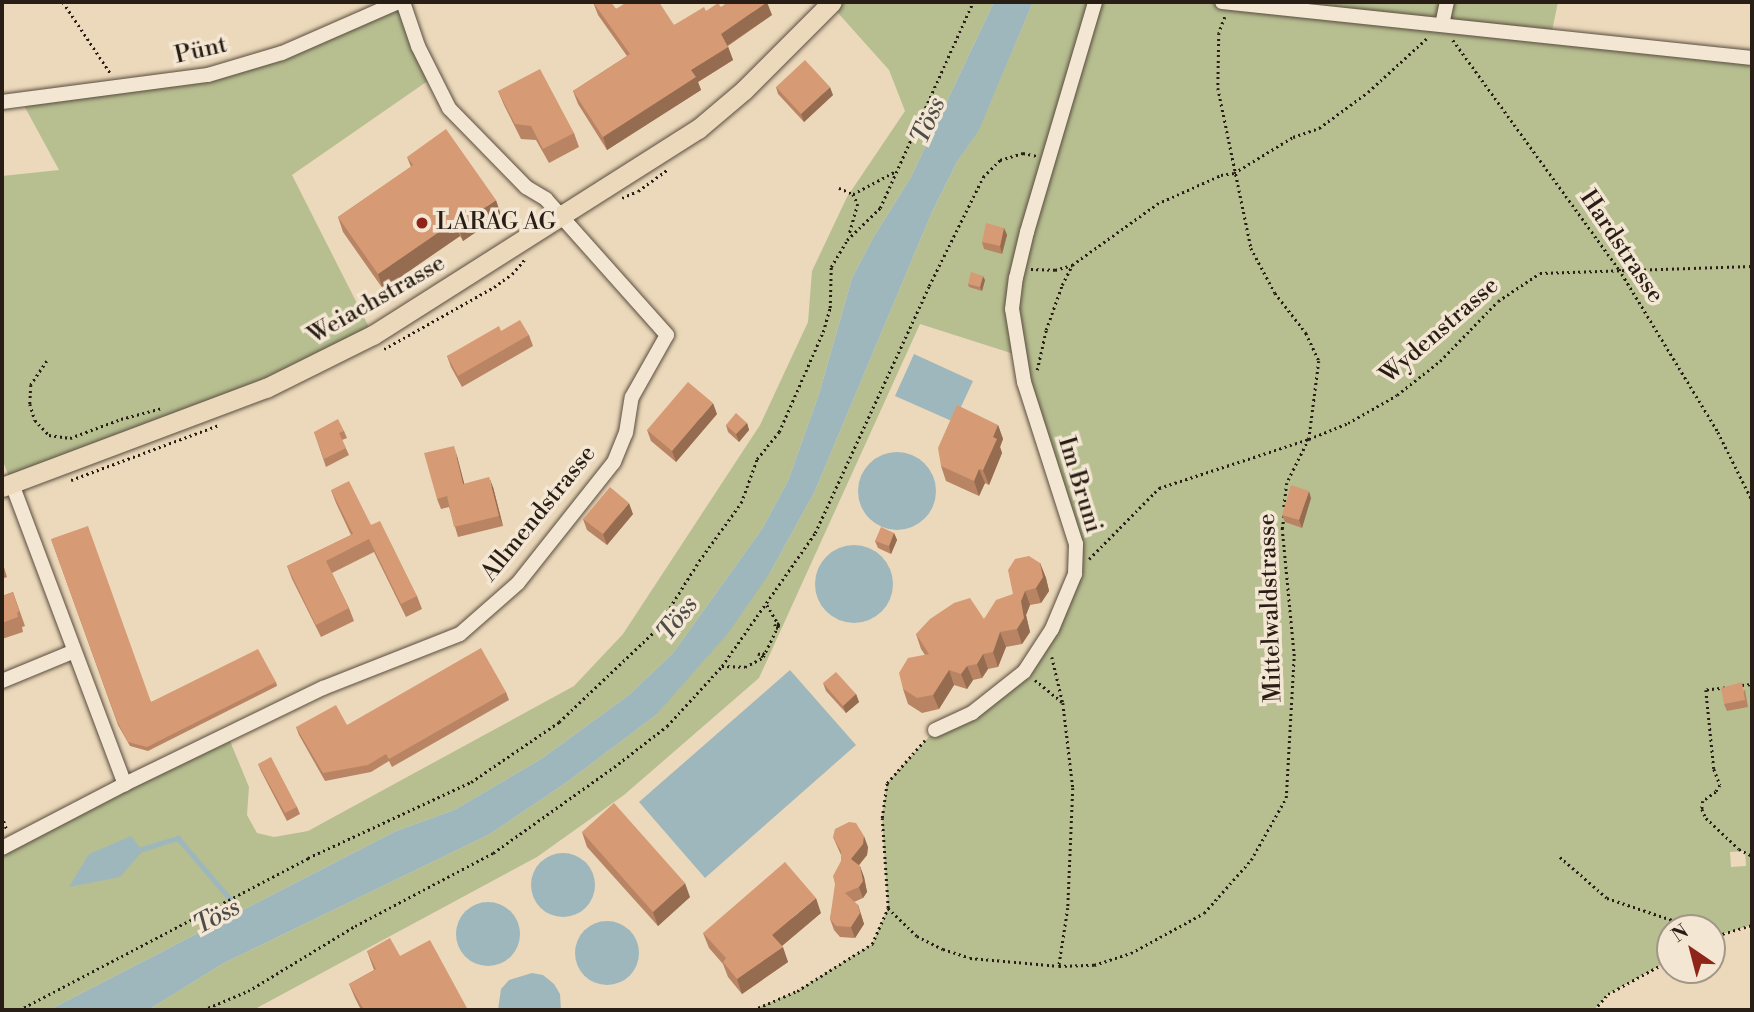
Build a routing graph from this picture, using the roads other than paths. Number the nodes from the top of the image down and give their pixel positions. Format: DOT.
graph roads {
  1 [pos="401,2"];
  2 [pos="832,2"];
  3 [pos="1095,2"];
  4 [pos="1222,2"];
  5 [pos="1447,2"];
  6 [pos="1230,3"];
  7 [pos="1438,25"];
  8 [pos="1752,58"];
  9 [pos="2,102"];
  10 [pos="561,216"];
  11 [pos="7,486"];
  12 [pos="72,652"];
  13 [pos="2,681"];
  14 [pos="934,730"];
  15 [pos="125,784"];
  16 [pos="2,848"];
  1 -- 9 [label="street, Pünt"];
  1 -- 10 [label="street"];
  2 -- 10 [label="main road, Weiachstrasse"];
  3 -- 14 [label="street, Im Bruni"];
  4 -- 6 [label="street"];
  5 -- 7 [label="street"];
  6 -- 7 [label="street"];
  7 -- 8 [label="street"];
  10 -- 11 [label="main road, Weiachstrasse"];
  10 -- 15 [label="street, Allmendstrasse"];
  11 -- 12 [label="street"];
  12 -- 13 [label="street"];
  12 -- 15 [label="street"];
  15 -- 16 [label="street, Allmendstrasse"];
}
